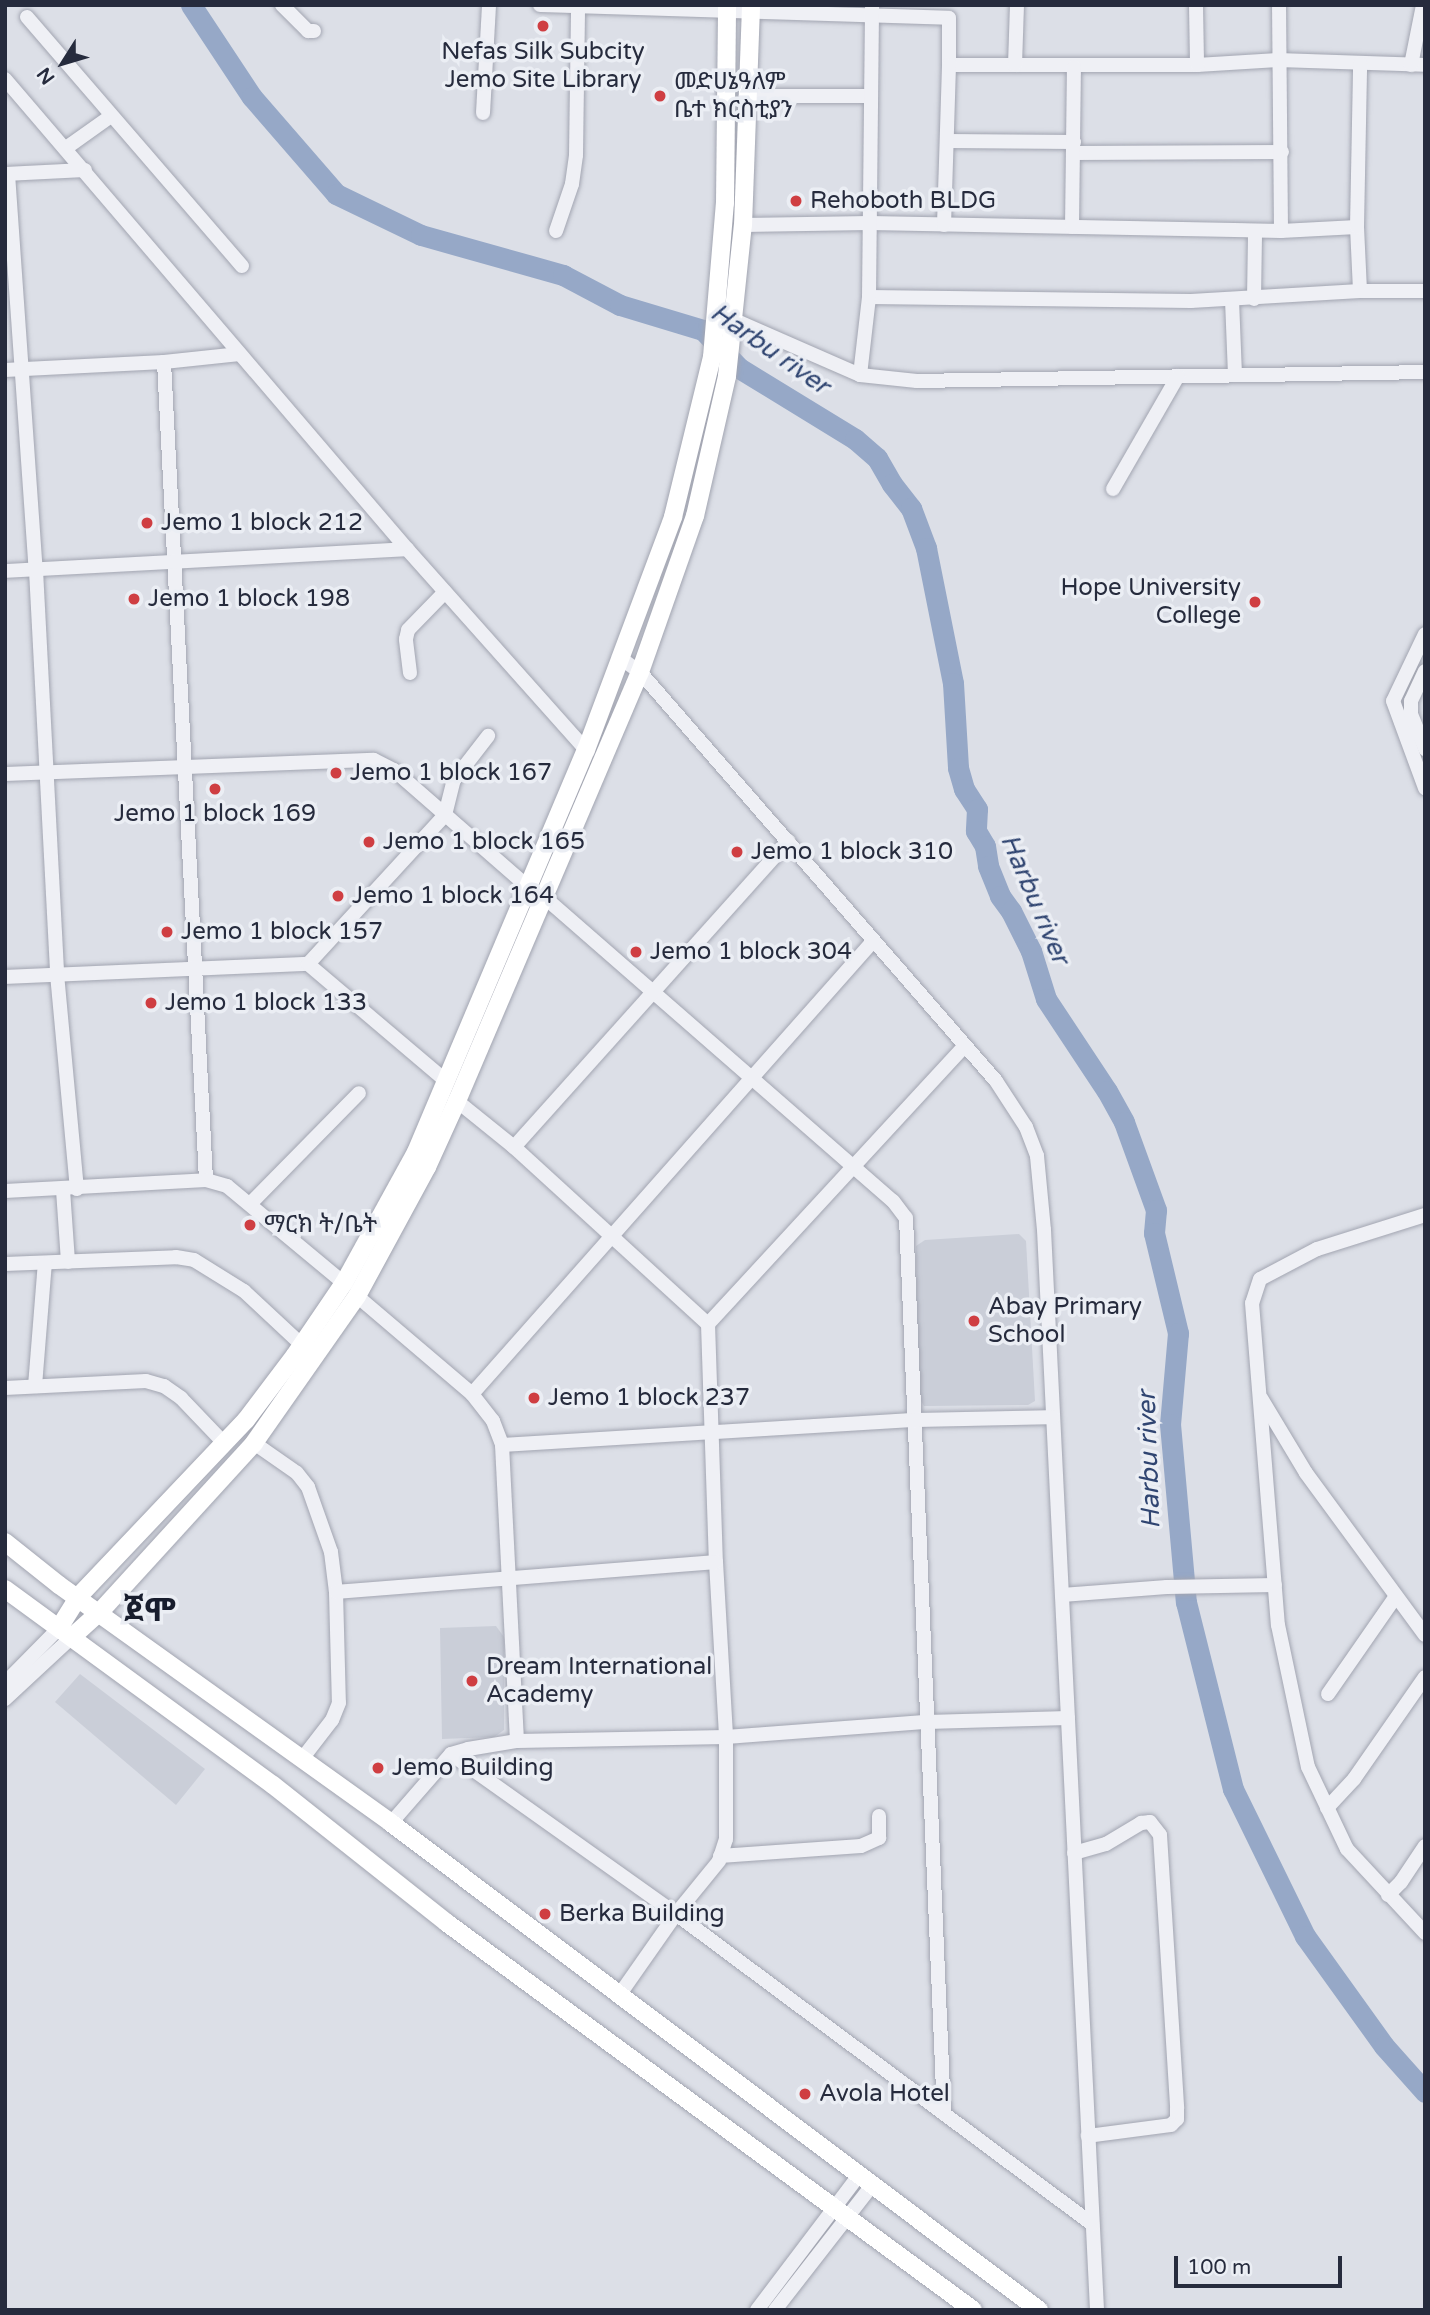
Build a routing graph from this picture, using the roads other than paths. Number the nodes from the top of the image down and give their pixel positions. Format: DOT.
graph roads {
  1 [pos="282,5"];
  2 [pos="489,5"];
  3 [pos="540,5"];
  4 [pos="1017,5"];
  5 [pos="1196,5"];
  6 [pos="1279,5"];
  7 [pos="1423,5"];
  8 [pos="727,7"];
  9 [pos="578,8"];
  10 [pos="751,8"];
  11 [pos="872,10"];
  12 [pos="949,11"];
  13 [pos="27,17"];
  14 [pos="314,32"];
  15 [pos="1278,60"];
  16 [pos="950,65"];
  17 [pos="1015,65"];
  18 [pos="1197,65"];
  19 [pos="1360,65"];
  20 [pos="1418,65"];
  21 [pos="1074,67"];
  22 [pos="5,79"];
  23 [pos="748,96"];
  24 [pos="871,96"];
  25 [pos="483,113"];
  26 [pos="111,116"];
  27 [pos="947,141"];
  28 [pos="1074,147"];
  29 [pos="66,148"];
  30 [pos="1282,152"];
  31 [pos="85,170"];
  32 [pos="7,174"];
  33 [pos="870,223"];
  34 [pos="743,225"];
  35 [pos="944,225"];
  36 [pos="1072,227"];
  37 [pos="1357,227"];
  38 [pos="556,231"];
  39 [pos="1281,231"];
  40 [pos="1255,232"];
  41 [pos="242,266"];
  42 [pos="1360,291"];
  43 [pos="1425,291"];
  44 [pos="869,297"];
  45 [pos="1254,299"];
  46 [pos="1232,300"];
  47 [pos="722,321"];
  48 [pos="240,354"];
  49 [pos="721,355"];
  50 [pos="164,362"];
  51 [pos="22,369"];
  52 [pos="5,370"];
  53 [pos="1425,373"];
  54 [pos="860,375"];
  55 [pos="1178,376"];
  56 [pos="1235,376"];
  57 [pos="1113,489"];
  58 [pos="407,549"];
  59 [pos="172,563"];
  60 [pos="36,570"];
  61 [pos="5,571"];
  62 [pos="445,592"];
  63 [pos="1425,634"];
  64 [pos="619,657"];
  65 [pos="1425,671"];
  66 [pos="640,672"];
  67 [pos="410,673"];
  68 [pos="488,736"];
  69 [pos="1425,749"];
  70 [pos="586,750"];
  71 [pos="186,766"];
  72 [pos="48,771"];
  73 [pos="5,774"];
  74 [pos="1425,788"];
  75 [pos="445,815"];
  76 [pos="789,842"];
  77 [pos="527,886"];
  78 [pos="543,896"];
  79 [pos="873,941"];
  80 [pos="308,964"];
  81 [pos="195,967"];
  82 [pos="57,974"];
  83 [pos="5,977"];
  84 [pos="652,992"];
  85 [pos="474,1036"];
  86 [pos="964,1047"];
  87 [pos="445,1080"];
  88 [pos="751,1081"];
  89 [pos="359,1093"];
  90 [pos="457,1101"];
  91 [pos="514,1147"];
  92 [pos="853,1168"];
  93 [pos="206,1180"];
  94 [pos="70,1190"];
  95 [pos="5,1191"];
  96 [pos="251,1203"];
  97 [pos="1425,1215"];
  98 [pos="610,1236"];
  99 [pos="68,1262"];
  100 [pos="45,1263"];
  101 [pos="5,1264"];
  102 [pos="344,1283"];
  103 [pos="357,1296"];
  104 [pos="708,1324"];
  105 [pos="302,1345"];
  106 [pos="35,1386"];
  107 [pos="5,1388"];
  108 [pos="472,1394"];
  109 [pos="1258,1394"];
  110 [pos="1053,1417"];
  111 [pos="912,1420"];
  112 [pos="713,1435"];
  113 [pos="254,1443"];
  114 [pos="225,1444"];
  115 [pos="502,1445"];
  116 [pos="5,1542"];
  117 [pos="716,1562"];
  118 [pos="105,1568"];
  119 [pos="41,1570"];
  120 [pos="509,1580"];
  121 [pos="1275,1585"];
  122 [pos="5,1589"];
  123 [pos="336,1592"];
  124 [pos="117,1593"];
  125 [pos="1062,1595"];
  126 [pos="1396,1596"];
  127 [pos="78,1597"];
  128 [pos="99,1613"];
  129 [pos="65,1632"];
  130 [pos="1425,1635"];
  131 [pos="133,1636"];
  132 [pos="1425,1677"];
  133 [pos="5,1683"];
  134 [pos="1328,1694"];
  135 [pos="5,1699"];
  136 [pos="1068,1718"];
  137 [pos="928,1722"];
  138 [pos="726,1737"];
  139 [pos="517,1741"];
  140 [pos="451,1754"];
  141 [pos="302,1759"];
  142 [pos="1327,1808"];
  143 [pos="879,1816"];
  144 [pos="391,1823"];
  145 [pos="1425,1846"];
  146 [pos="1074,1853"];
  147 [pos="720,1856"];
  148 [pos="1388,1895"];
  149 [pos="676,1914"];
  150 [pos="1425,1933"];
  151 [pos="620,1994"];
  152 [pos="944,2113"];
  153 [pos="1088,2136"];
  154 [pos="866,2179"];
  155 [pos="842,2212"];
  156 [pos="1092,2224"];
  157 [pos="757,2310"];
  158 [pos="775,2310"];
  159 [pos="973,2310"];
  160 [pos="1038,2310"];
  161 [pos="1097,2310"];
  1 -- 14 [label="street"];
  2 -- 25 [label="street"];
  3 -- 9 [label="street"];
  4 -- 17 [label="street"];
  5 -- 18 [label="street"];
  6 -- 15 [label="street"];
  7 -- 20 [label="street"];
  8 -- 9 [label="street"];
  8 -- 10 [label="street"];
  8 -- 47 [label="main road"];
  9 -- 38 [label="street"];
  10 -- 11 [label="street"];
  10 -- 23 [label="main road"];
  11 -- 12 [label="street"];
  11 -- 24 [label="street"];
  12 -- 16 [label="street"];
  13 -- 26 [label="street"];
  15 -- 18 [label="street"];
  15 -- 19 [label="street"];
  15 -- 30 [label="street"];
  16 -- 17 [label="street"];
  16 -- 27 [label="street"];
  17 -- 21 [label="street"];
  18 -- 21 [label="street"];
  19 -- 20 [label="street"];
  19 -- 37 [label="street"];
  21 -- 28 [label="street"];
  22 -- 29 [label="street"];
  23 -- 24 [label="street"];
  23 -- 34 [label="main road"];
  24 -- 33 [label="street"];
  26 -- 29 [label="street"];
  26 -- 41 [label="street"];
  27 -- 28 [label="street"];
  27 -- 35 [label="street"];
  28 -- 30 [label="street"];
  28 -- 36 [label="street"];
  29 -- 31 [label="street"];
  30 -- 39 [label="street"];
  31 -- 32 [label="street"];
  31 -- 48 [label="street"];
  32 -- 51 [label="street"];
  33 -- 34 [label="street"];
  33 -- 35 [label="street"];
  33 -- 44 [label="street"];
  34 -- 47 [label="main road"];
  35 -- 36 [label="street"];
  36 -- 40 [label="street"];
  37 -- 39 [label="street"];
  37 -- 42 [label="street"];
  39 -- 40 [label="street"];
  40 -- 45 [label="street"];
  42 -- 43 [label="street"];
  42 -- 45 [label="street"];
  44 -- 46 [label="street"];
  44 -- 54 [label="street"];
  45 -- 46 [label="street"];
  46 -- 56 [label="street"];
  47 -- 49 [label="main road"];
  47 -- 54 [label="street"];
  48 -- 50 [label="street"];
  48 -- 58 [label="street"];
  49 -- 64 [label="main road"];
  49 -- 66 [label="main road"];
  50 -- 51 [label="street"];
  50 -- 59 [label="street"];
  51 -- 52 [label="street"];
  51 -- 60 [label="street"];
  53 -- 56 [label="street"];
  54 -- 55 [label="street"];
  55 -- 56 [label="street"];
  55 -- 57 [label="street"];
  58 -- 59 [label="street"];
  58 -- 62 [label="street"];
  59 -- 60 [label="street"];
  59 -- 71 [label="street"];
  60 -- 61 [label="street"];
  60 -- 72 [label="street"];
  62 -- 67 [label="street"];
  62 -- 70 [label="street"];
  63 -- 74 [label="street"];
  64 -- 66 [label="street"];
  64 -- 70 [label="main road"];
  65 -- 69 [label="street"];
  66 -- 76 [label="street"];
  66 -- 78 [label="main road"];
  68 -- 75 [label="street"];
  70 -- 77 [label="main road"];
  71 -- 72 [label="street"];
  71 -- 75 [label="street"];
  71 -- 81 [label="street"];
  72 -- 73 [label="street"];
  72 -- 82 [label="street"];
  75 -- 77 [label="street"];
  75 -- 80 [label="street"];
  76 -- 79 [label="street"];
  76 -- 84 [label="street"];
  77 -- 85 [label="main road"];
  78 -- 84 [label="street"];
  78 -- 85 [label="main road"];
  79 -- 86 [label="street"];
  79 -- 88 [label="street"];
  80 -- 81 [label="street"];
  80 -- 87 [label="street"];
  81 -- 82 [label="street"];
  81 -- 93 [label="street"];
  82 -- 83 [label="street"];
  82 -- 94 [label="street"];
  84 -- 88 [label="street"];
  84 -- 91 [label="street"];
  85 -- 87 [label="main road"];
  85 -- 90 [label="main road"];
  86 -- 92 [label="street"];
  86 -- 110 [label="street"];
  87 -- 102 [label="main road"];
  88 -- 92 [label="street"];
  88 -- 98 [label="street"];
  89 -- 96 [label="street"];
  90 -- 91 [label="street"];
  90 -- 103 [label="main road"];
  91 -- 98 [label="street"];
  92 -- 104 [label="street"];
  92 -- 111 [label="street"];
  93 -- 94 [label="street"];
  93 -- 96 [label="street"];
  94 -- 95 [label="street"];
  94 -- 99 [label="street"];
  96 -- 102 [label="street"];
  97 -- 109 [label="street"];
  98 -- 104 [label="street"];
  98 -- 108 [label="street"];
  99 -- 100 [label="street"];
  99 -- 105 [label="street"];
  100 -- 101 [label="street"];
  100 -- 106 [label="street"];
  102 -- 105 [label="main road"];
  103 -- 108 [label="street"];
  103 -- 113 [label="main road"];
  104 -- 112 [label="street"];
  105 -- 114 [label="main road"];
  106 -- 107 [label="street"];
  106 -- 114 [label="street"];
  108 -- 115 [label="street"];
  109 -- 121 [label="street"];
  109 -- 126 [label="street"];
  110 -- 111 [label="street"];
  110 -- 125 [label="street"];
  111 -- 112 [label="street"];
  111 -- 137 [label="street"];
  112 -- 115 [label="street"];
  112 -- 117 [label="street"];
  113 -- 123 [label="street"];
  113 -- 124 [label="main road"];
  114 -- 118 [label="main road"];
  115 -- 120 [label="street"];
  116 -- 119 [label="main road"];
  117 -- 120 [label="street"];
  117 -- 138 [label="street"];
  118 -- 119 [label="main road"];
  118 -- 127 [label="main road"];
  119 -- 127 [label="main road"];
  120 -- 123 [label="street"];
  120 -- 139 [label="street"];
  121 -- 125 [label="street"];
  121 -- 142 [label="street"];
  122 -- 129 [label="main road"];
  123 -- 141 [label="street"];
  124 -- 128 [label="main road"];
  124 -- 131 [label="main road"];
  125 -- 136 [label="street"];
  126 -- 130 [label="street"];
  126 -- 134 [label="street"];
  127 -- 128 [label="main road"];
  127 -- 129 [label="main road"];
  128 -- 129 [label="main road"];
  128 -- 131 [label="main road"];
  129 -- 133 [label="street"];
  129 -- 135 [label="street"];
  129 -- 155 [label="main road"];
  131 -- 141 [label="main road"];
  132 -- 142 [label="street"];
  136 -- 137 [label="street"];
  136 -- 146 [label="street"];
  137 -- 138 [label="street"];
  137 -- 152 [label="street"];
  138 -- 139 [label="street"];
  138 -- 147 [label="street"];
  139 -- 140 [label="street"];
  140 -- 144 [label="street"];
  140 -- 149 [label="street"];
  141 -- 144 [label="main road"];
  142 -- 148 [label="street"];
  143 -- 147 [label="street"];
  144 -- 151 [label="main road"];
  145 -- 148 [label="street"];
  146 -- 153 [label="street"];
  146 -- 153 [label="street"];
  147 -- 149 [label="street"];
  148 -- 150 [label="street"];
  149 -- 151 [label="street"];
  149 -- 152 [label="street"];
  151 -- 154 [label="main road"];
  152 -- 156 [label="street"];
  153 -- 156 [label="street"];
  154 -- 155 [label="street"];
  154 -- 160 [label="main road"];
  155 -- 157 [label="street"];
  155 -- 158 [label="street"];
  155 -- 159 [label="main road"];
  156 -- 161 [label="street"];
}
